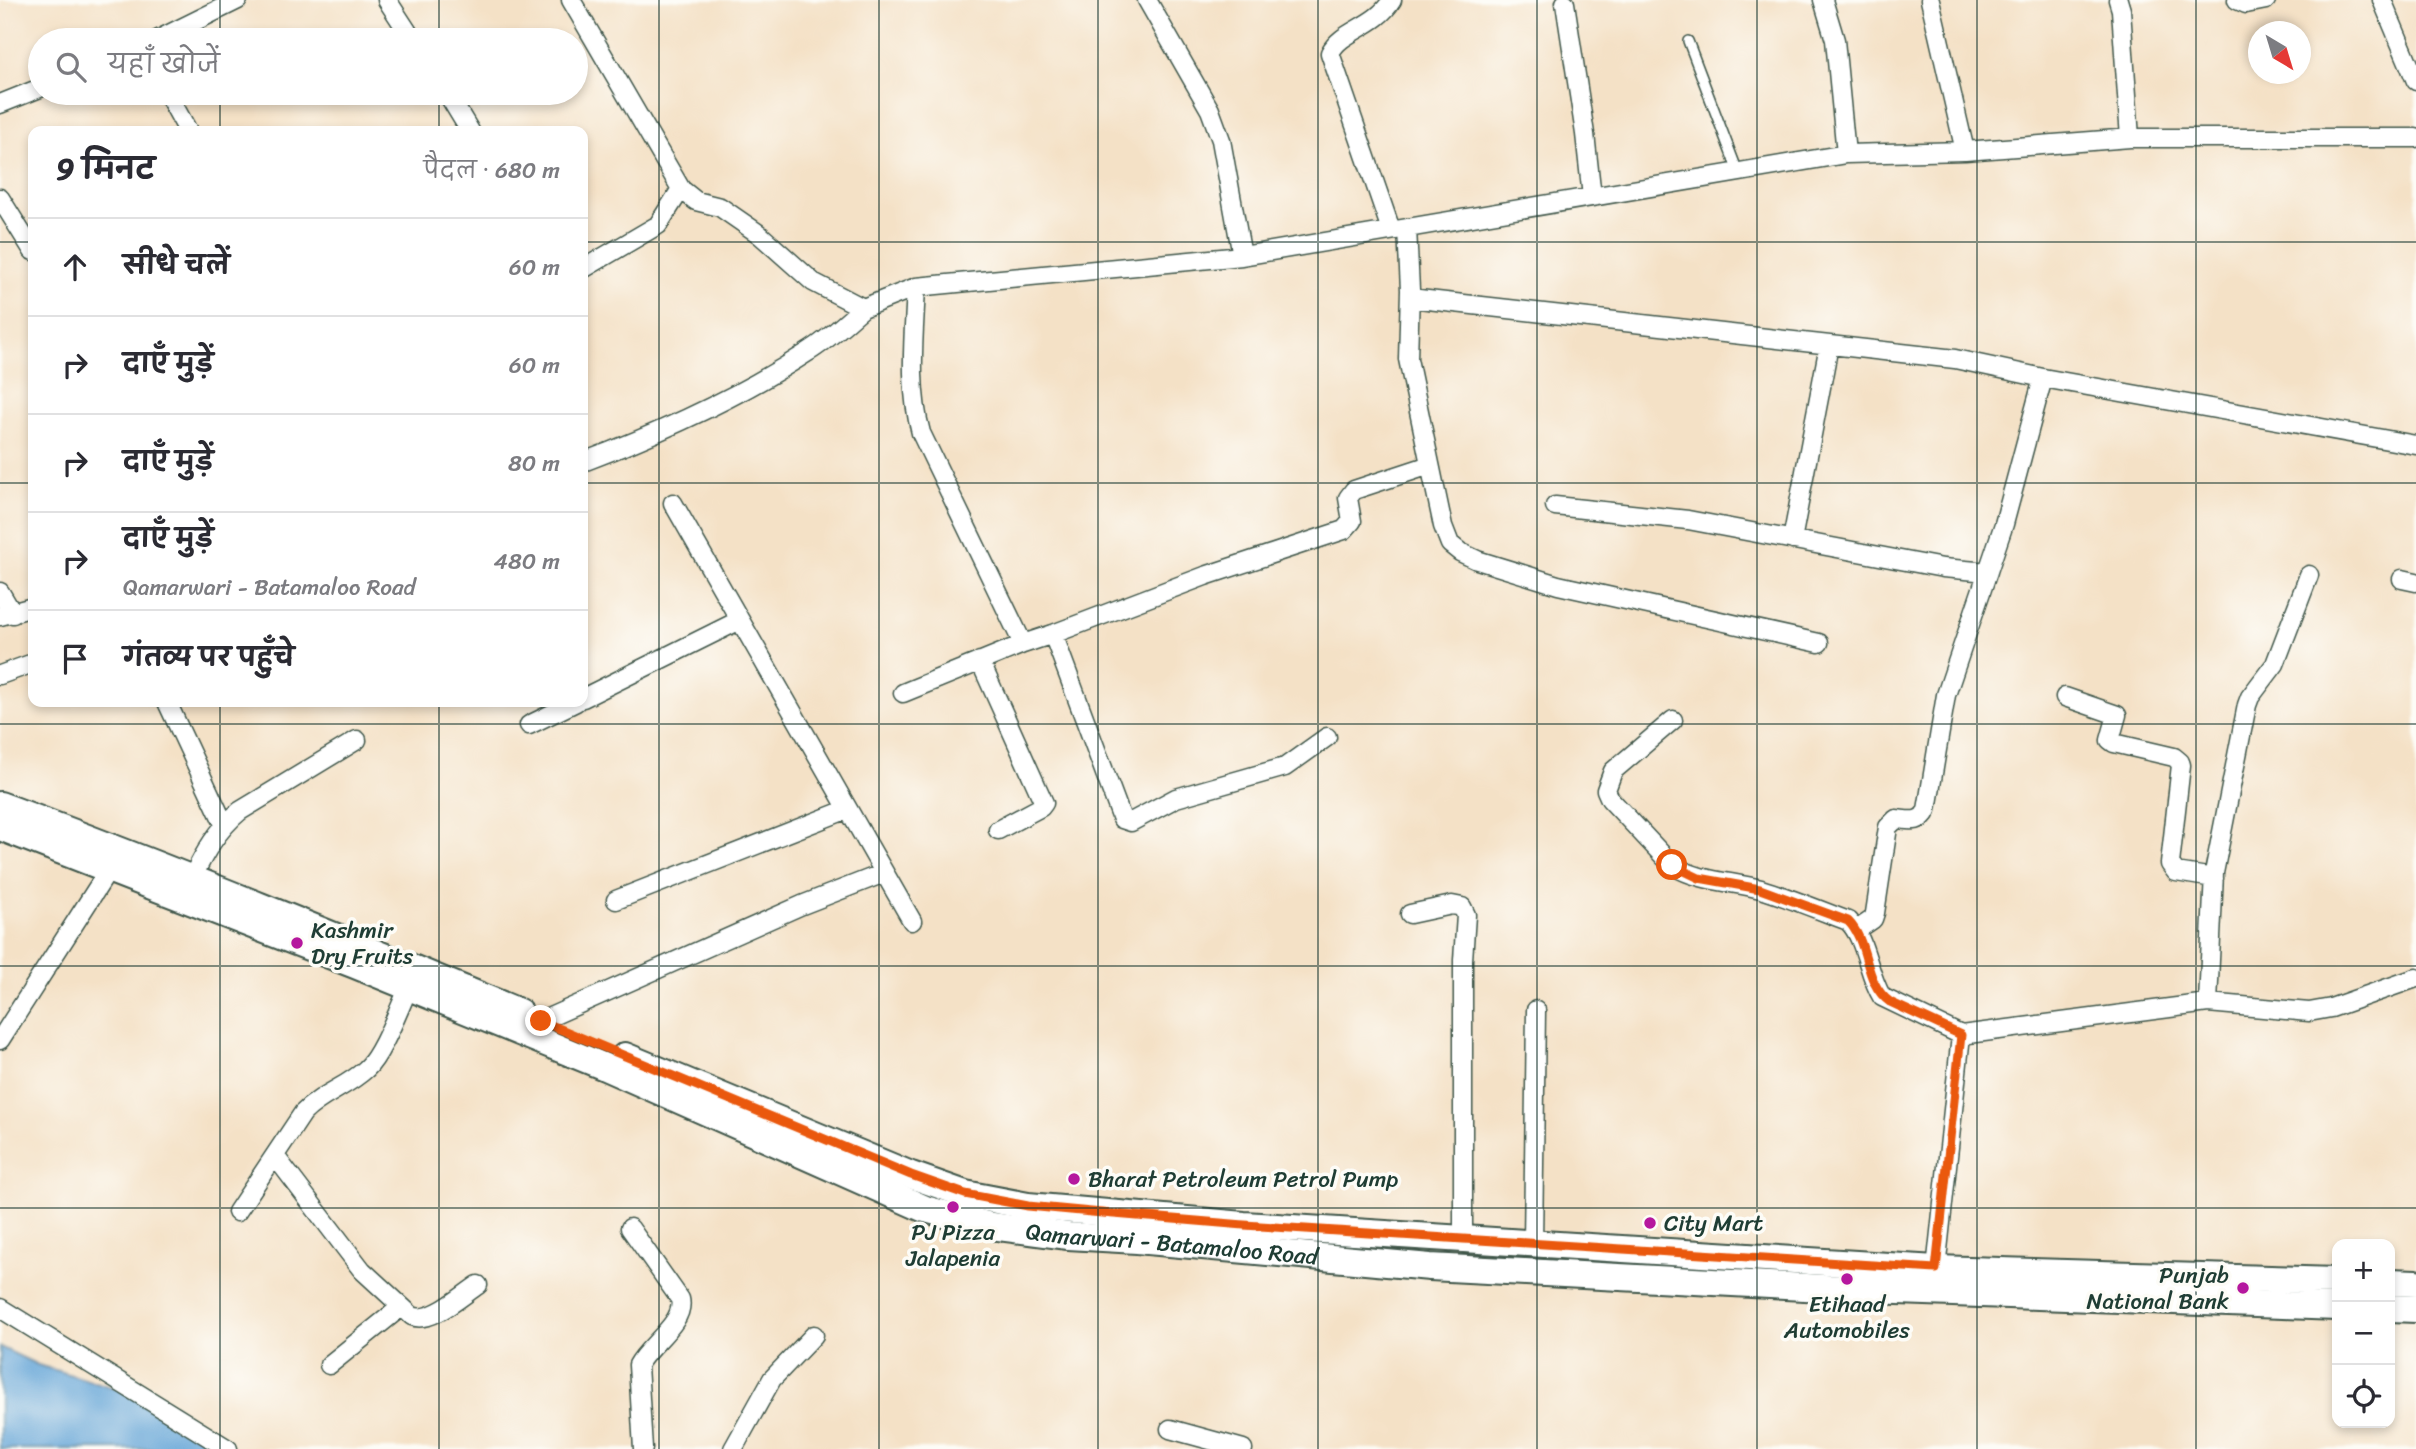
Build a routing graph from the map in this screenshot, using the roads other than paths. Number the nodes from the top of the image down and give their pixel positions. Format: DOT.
graph roads {
  1 [pos="238,0"];
  2 [pos="387,0"];
  3 [pos="571,0"];
  4 [pos="1147,0"];
  5 [pos="1392,0"];
  6 [pos="1823,0"];
  7 [pos="1930,0"];
  8 [pos="2118,0"];
  9 [pos="2237,0"];
  10 [pos="2266,0"];
  11 [pos="2382,0"];
  12 [pos="1565,3"];
  13 [pos="181,28"];
  14 [pos="405,28"];
  15 [pos="587,28"];
  16 [pos="588,29"];
  17 [pos="1688,41"];
  18 [pos="2416,81"];
  19 [pos="28,93"];
  20 [pos="0,104"];
  21 [pos="174,105"];
  22 [pos="454,105"];
  23 [pos="185,126"];
  24 [pos="467,126"];
  25 [pos="2130,138"];
  26 [pos="2416,138"];
  27 [pos="1965,151"];
  28 [pos="1846,154"];
  29 [pos="1738,172"];
  30 [pos="681,189"];
  31 [pos="1592,197"];
  32 [pos="0,198"];
  33 [pos="1399,229"];
  34 [pos="28,243"];
  35 [pos="1242,256"];
  36 [pos="588,267"];
  37 [pos="916,287"];
  38 [pos="1410,298"];
  39 [pos="863,309"];
  40 [pos="1829,345"];
  41 [pos="2043,378"];
  42 [pos="2416,444"];
  43 [pos="588,460"];
  44 [pos="1430,465"];
  45 [pos="673,503"];
  46 [pos="1555,506"];
  47 [pos="1792,540"];
  48 [pos="1988,572"];
  49 [pos="2309,575"];
  50 [pos="0,592"];
  51 [pos="28,608"];
  52 [pos="6,615"];
  53 [pos="740,620"];
  54 [pos="1053,634"];
  55 [pos="1819,643"];
  56 [pos="1023,644"];
  57 [pos="980,661"];
  58 [pos="28,665"];
  59 [pos="0,676"];
  60 [pos="903,693"];
  61 [pos="588,696"];
  62 [pos="2065,697"];
  63 [pos="169,707"];
  64 [pos="566,707"];
  65 [pos="1673,720"];
  66 [pos="529,725"];
  67 [pos="1327,737"];
  68 [pos="357,740"];
  69 [pos="0,805"];
  70 [pos="848,809"];
  71 [pos="224,824"];
  72 [pos="0,827"];
  73 [pos="998,830"];
  74 [pos="110,868"];
  75 [pos="884,873"];
  76 [pos="192,878"];
  77 [pos="2214,878"];
  78 [pos="616,900"];
  79 [pos="1410,914"];
  80 [pos="912,921"];
  81 [pos="1857,930"];
  82 [pos="2416,978"];
  83 [pos="409,987"];
  84 [pos="2208,1003"];
  85 [pos="1535,1010"];
  86 [pos="541,1021"];
  87 [pos="1961,1035"];
  88 [pos="0,1040"];
  89 [pos="275,1156"];
  90 [pos="237,1212"];
  91 [pos="630,1228"];
  92 [pos="1463,1239"];
  93 [pos="1533,1243"];
  94 [pos="1936,1269"];
  95 [pos="2332,1281"];
  96 [pos="2395,1282"];
  97 [pos="2416,1283"];
  98 [pos="478,1285"];
  99 [pos="401,1307"];
  100 [pos="2332,1307"];
  101 [pos="0,1308"];
  102 [pos="2395,1308"];
  103 [pos="2416,1309"];
  104 [pos="814,1335"];
  105 [pos="329,1365"];
  106 [pos="1170,1429"];
  107 [pos="229,1449"];
  108 [pos="643,1449"];
  109 [pos="733,1449"];
  110 [pos="1243,1449"];
  1 -- 13 [label="street"];
  2 -- 14 [label="street"];
  3 -- 15 [label="street"];
  4 -- 35 [label="street"];
  5 -- 33 [label="street"];
  6 -- 28 [label="street"];
  7 -- 27 [label="street"];
  8 -- 25 [label="street"];
  9 -- 10 [label="street"];
  11 -- 18 [label="street"];
  12 -- 31 [label="street"];
  16 -- 30 [label="street"];
  17 -- 29 [label="lane"];
  19 -- 20 [label="street"];
  21 -- 23 [label="street"];
  22 -- 24 [label="street"];
  25 -- 26 [label="street"];
  25 -- 27 [label="street"];
  27 -- 28 [label="street"];
  28 -- 29 [label="street"];
  29 -- 31 [label="street"];
  30 -- 36 [label="street"];
  30 -- 39 [label="street"];
  31 -- 33 [label="street"];
  32 -- 34 [label="street"];
  33 -- 35 [label="street"];
  33 -- 38 [label="street"];
  35 -- 37 [label="street"];
  37 -- 39 [label="street"];
  37 -- 56 [label="street"];
  38 -- 40 [label="street"];
  38 -- 44 [label="street"];
  39 -- 43 [label="street"];
  40 -- 41 [label="street"];
  40 -- 47 [label="street"];
  41 -- 42 [label="street"];
  41 -- 48 [label="street"];
  44 -- 54 [label="street"];
  44 -- 55 [label="street"];
  45 -- 53 [label="street"];
  46 -- 47 [label="street"];
  47 -- 48 [label="street"];
  48 -- 81 [label="street"];
  49 -- 77 [label="street"];
  50 -- 52 [label="street"];
  51 -- 52 [label="street"];
  53 -- 61 [label="street"];
  53 -- 70 [label="street"];
  54 -- 56 [label="street"];
  54 -- 67 [label="street"];
  56 -- 57 [label="street"];
  57 -- 60 [label="street"];
  57 -- 73 [label="street"];
  58 -- 59 [label="street"];
  62 -- 77 [label="street"];
  63 -- 71 [label="street"];
  64 -- 66 [label="street"];
  65 -- 81 [label="street"];
  68 -- 71 [label="street"];
  69 -- 76 [label="main road, Qamarwari - Batamaloo Road"];
  70 -- 75 [label="street"];
  70 -- 78 [label="street"];
  71 -- 76 [label="street"];
  72 -- 74 [label="main road, Qamarwari - Batamaloo Road"];
  74 -- 83 [label="main road, Qamarwari - Batamaloo Road"];
  74 -- 88 [label="street"];
  75 -- 80 [label="street"];
  75 -- 86 [label="street"];
  76 -- 86 [label="main road, Qamarwari - Batamaloo Road"];
  77 -- 84 [label="street"];
  79 -- 92 [label="street"];
  81 -- 87 [label="street"];
  82 -- 84 [label="street"];
  83 -- 89 [label="street"];
  83 -- 100 [label="main road, Qamarwari - Batamaloo Road"];
  84 -- 87 [label="street"];
  85 -- 93 [label="street"];
  86 -- 92 [label="main road, Qamarwari - Batamaloo Road"];
  87 -- 94 [label="street"];
  89 -- 90 [label="street"];
  89 -- 99 [label="street"];
  91 -- 108 [label="street"];
  92 -- 93 [label="main road, Qamarwari - Batamaloo Road"];
  93 -- 94 [label="main road, Qamarwari - Batamaloo Road"];
  94 -- 95 [label="main road, Qamarwari - Batamaloo Road"];
  96 -- 97 [label="main road"];
  98 -- 99 [label="street"];
  99 -- 105 [label="street"];
  101 -- 107 [label="street"];
  102 -- 103 [label="main road"];
  104 -- 109 [label="street"];
  106 -- 110 [label="street"];
}
